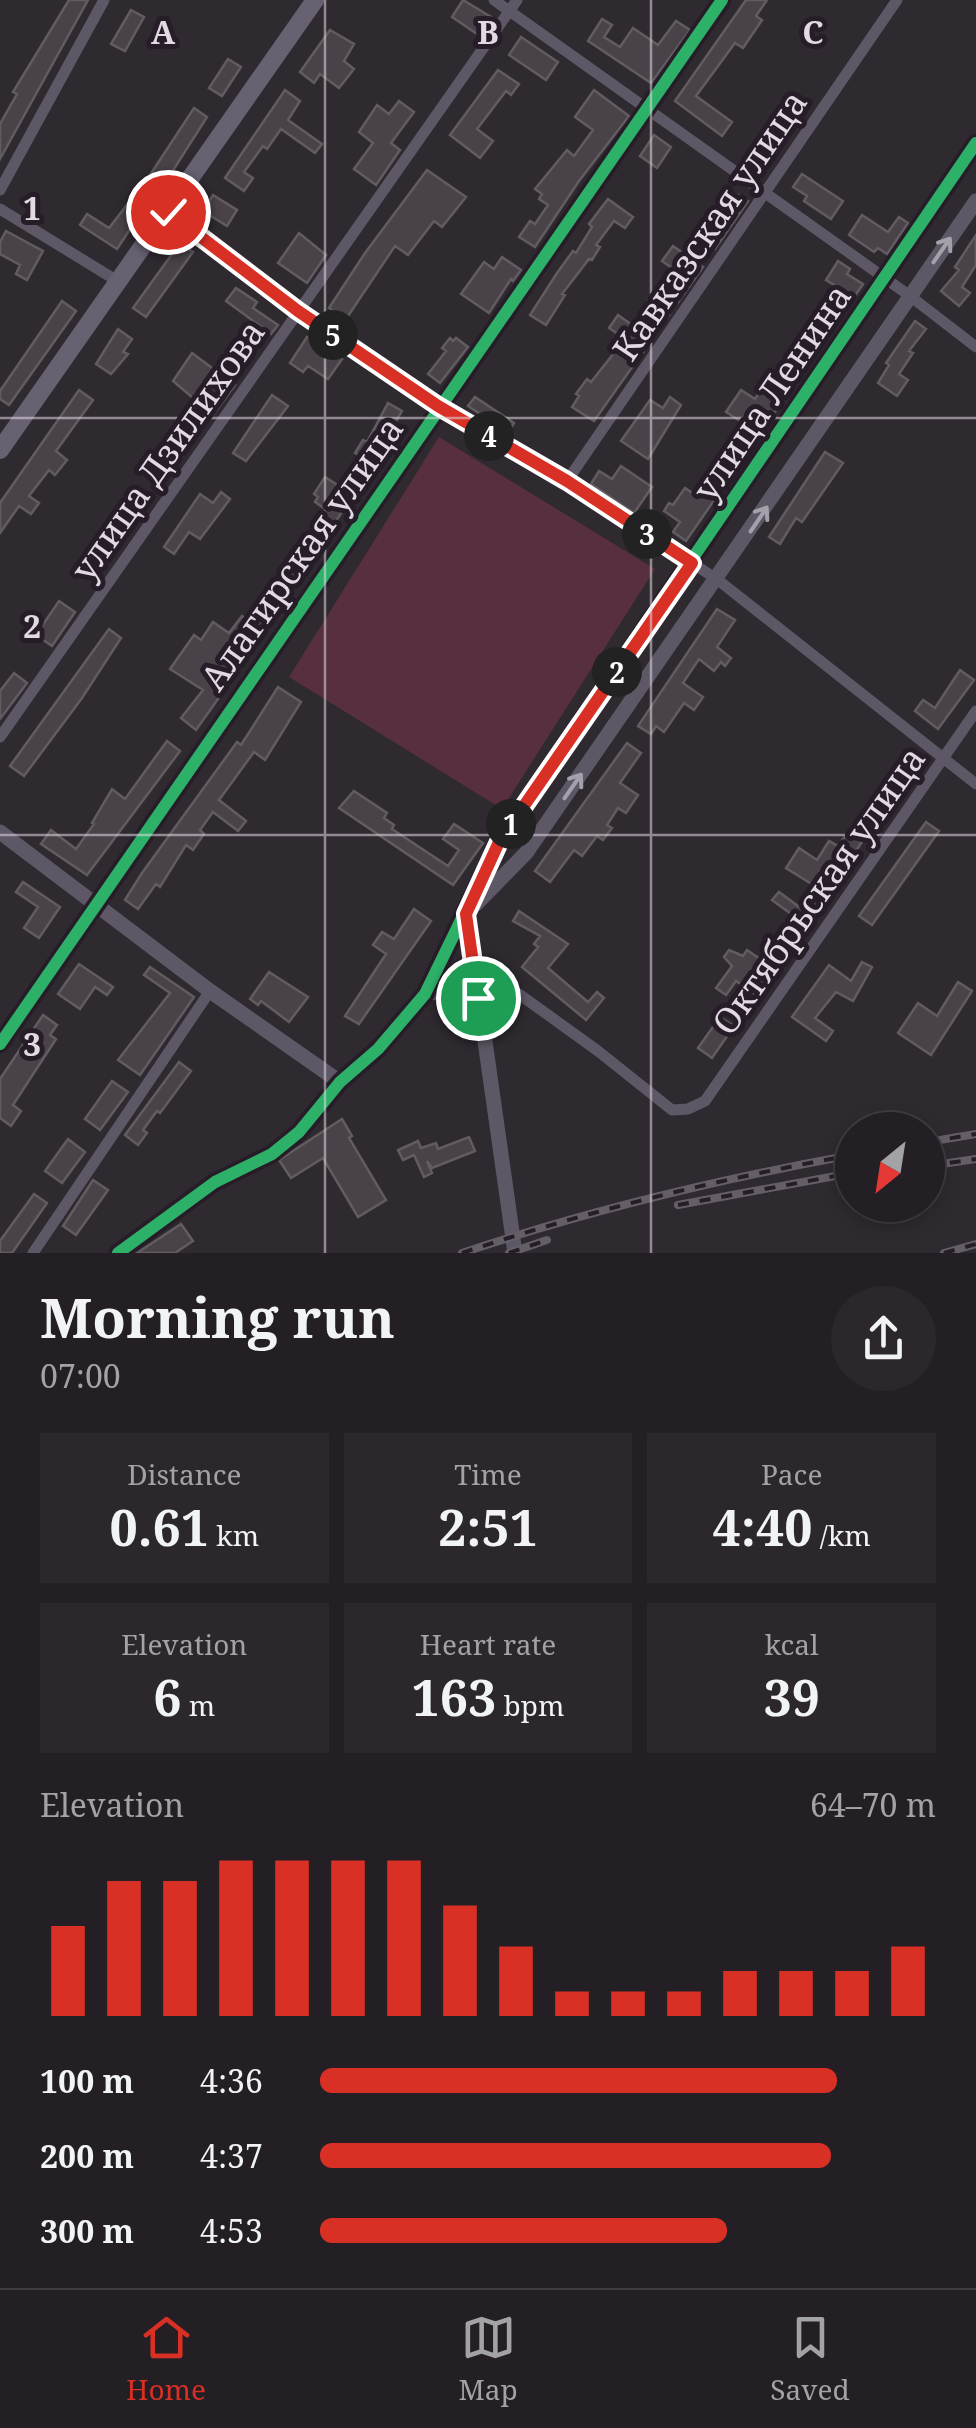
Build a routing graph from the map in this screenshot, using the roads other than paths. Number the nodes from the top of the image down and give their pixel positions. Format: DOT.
graph roads {
  1 [pos="104,0"];
  2 [pos="315,0"];
  3 [pos="494,0"];
  4 [pos="722,0"];
  5 [pos="897,0"];
  6 [pos="513,6"];
  7 [pos="646,109"];
  8 [pos="976,143"];
  9 [pos="0,190"];
  10 [pos="763,193"];
  11 [pos="976,201"];
  12 [pos="0,209"];
  13 [pos="168,212"];
  14 [pos="884,278"];
  15 [pos="119,282"];
  16 [pos="910,296"];
  17 [pos="298,311"];
  18 [pos="976,347"];
  19 [pos="438,406"];
  20 [pos="0,450"];
  21 [pos="567,481"];
  22 [pos="692,563"];
  23 [pos="718,580"];
  24 [pos="976,711"];
  25 [pos="0,736"];
  26 [pos="943,758"];
  27 [pos="976,784"];
  28 [pos="0,832"];
  29 [pos="96,903"];
  30 [pos="466,914"];
  31 [pos="210,991"];
  32 [pos="425,994"];
  33 [pos="478,998"];
  34 [pos="0,1044"];
  35 [pos="340,1082"];
  36 [pos="33,1253"];
  37 [pos="118,1253"];
  38 [pos="515,1253"];
  1 -- 9 [label="street"];
  2 -- 13 [label="main road"];
  3 -- 6 [label="street"];
  4 -- 7 [label="street, Алагирская улица"];
  5 -- 10 [label="street, Кавказская улица"];
  6 -- 7 [label="street"];
  6 -- 17 [label="street, улица Дзилихова"];
  7 -- 10 [label="street"];
  7 -- 19 [label="street, Алагирская улица"];
  8 -- 14 [label="street, улица Ленина"];
  10 -- 14 [label="street"];
  10 -- 21 [label="street, Кавказская улица"];
  16 -- 11 [label="street, улица Ленина, one-way"];
  12 -- 15 [label="street"];
  13 -- 15 [label="main road"];
  13 -- 17 [label="street"];
  14 -- 16 [label="street"];
  14 -- 22 [label="street, улица Ленина"];
  15 -- 20 [label="main road"];
  16 -- 18 [label="street"];
  23 -- 16 [label="street, улица Ленина, one-way"];
  17 -- 19 [label="street"];
  17 -- 25 [label="street, улица Дзилихова"];
  19 -- 21 [label="street"];
  19 -- 29 [label="street, Алагирская улица"];
  21 -- 22 [label="street"];
  22 -- 23 [label="street"];
  22 -- 30 [label="street, улица Ленина"];
  23 -- 26 [label="street"];
  30 -- 23 [label="street, улица Ленина, one-way"];
  24 -- 26 [label="street, Октябрьская улица"];
  26 -- 27 [label="street"];
  26 -- 33 [label="street, Октябрьская улица"];
  28 -- 29 [label="street"];
  29 -- 31 [label="street"];
  29 -- 34 [label="street, Алагирская улица"];
  30 -- 32 [label="street, улица Ленина"];
  30 -- 33 [label="street"];
  31 -- 35 [label="street"];
  31 -- 36 [label="street"];
  32 -- 33 [label="street"];
  32 -- 35 [label="street, улица Ленина"];
  33 -- 38 [label="street"];
  35 -- 37 [label="street, улица Ленина"];
}
